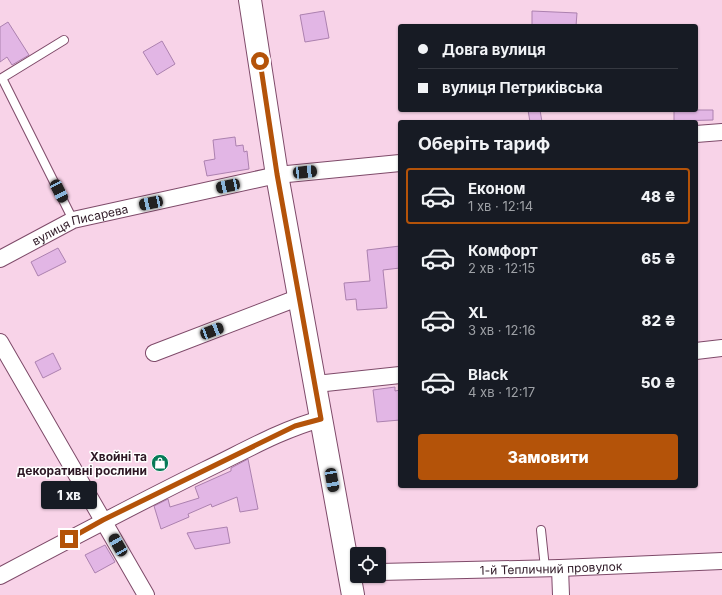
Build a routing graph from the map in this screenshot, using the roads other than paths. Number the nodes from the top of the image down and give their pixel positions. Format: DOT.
graph roads {
  1 [pos="250,0"];
  2 [pos="64,40"];
  3 [pos="722,132"];
  4 [pos="698,134"];
  5 [pos="398,163"];
  6 [pos="277,174"];
  7 [pos="73,220"];
  8 [pos="0,259"];
  9 [pos="300,297"];
  10 [pos="0,342"];
  11 [pos="722,348"];
  12 [pos="698,351"];
  13 [pos="154,353"];
  14 [pos="398,375"];
  15 [pos="316,384"];
  16 [pos="321,419"];
  17 [pos="103,520"];
  18 [pos="541,530"];
  19 [pos="350,559"];
  20 [pos="722,561"];
  21 [pos="552,568"];
  22 [pos="386,572"];
  23 [pos="0,576"];
  24 [pos="353,583"];
  25 [pos="146,595"];
  26 [pos="353,595"];
  27 [pos="561,595"];
  1 -- 6 [label="street"];
  2 -- 7 [label="lane"];
  3 -- 4 [label="street"];
  5 -- 6 [label="street, вулиця Писарева"];
  6 -- 7 [label="street, вулиця Писарева"];
  6 -- 9 [label="street"];
  7 -- 8 [label="street, вулиця Писарева"];
  9 -- 13 [label="street"];
  9 -- 15 [label="street"];
  10 -- 17 [label="street"];
  11 -- 12 [label="street"];
  14 -- 15 [label="street"];
  15 -- 16 [label="street"];
  16 -- 17 [label="street"];
  16 -- 19 [label="street"];
  17 -- 23 [label="street"];
  17 -- 25 [label="street"];
  18 -- 21 [label="lane"];
  20 -- 21 [label="street, 1-й Тепличний провулок"];
  21 -- 22 [label="street, 1-й Тепличний провулок"];
  21 -- 27 [label="street"];
  24 -- 26 [label="street"];
}
